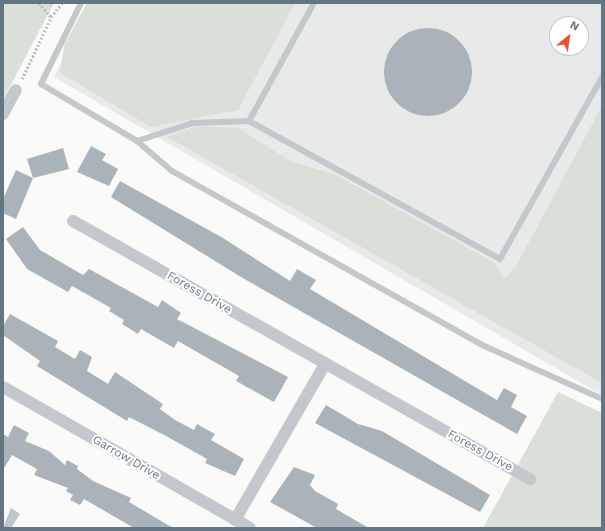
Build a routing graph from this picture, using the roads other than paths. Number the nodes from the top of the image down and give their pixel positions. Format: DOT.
graph roads {
  1 [pos="81,3"];
  2 [pos="314,3"];
  3 [pos="602,78"];
  4 [pos="16,90"];
  5 [pos="3,114"];
  6 [pos="249,121"];
  7 [pos="137,141"];
  8 [pos="73,221"];
  9 [pos="325,364"];
  10 [pos="3,388"];
  11 [pos="602,399"];
  12 [pos="530,479"];
  13 [pos="235,520"];
  14 [pos="250,528"];
  1 -- 7 [label="lane"];
  2 -- 6 [label="lane"];
  3 -- 6 [label="lane"];
  4 -- 5 [label="street"];
  6 -- 7 [label="lane"];
  7 -- 11 [label="lane"];
  8 -- 9 [label="street, Foress Drive"];
  9 -- 12 [label="street, Foress Drive"];
  9 -- 13 [label="street"];
  10 -- 13 [label="street, Garrow Drive"];
  13 -- 14 [label="street, Garrow Drive"];
}
